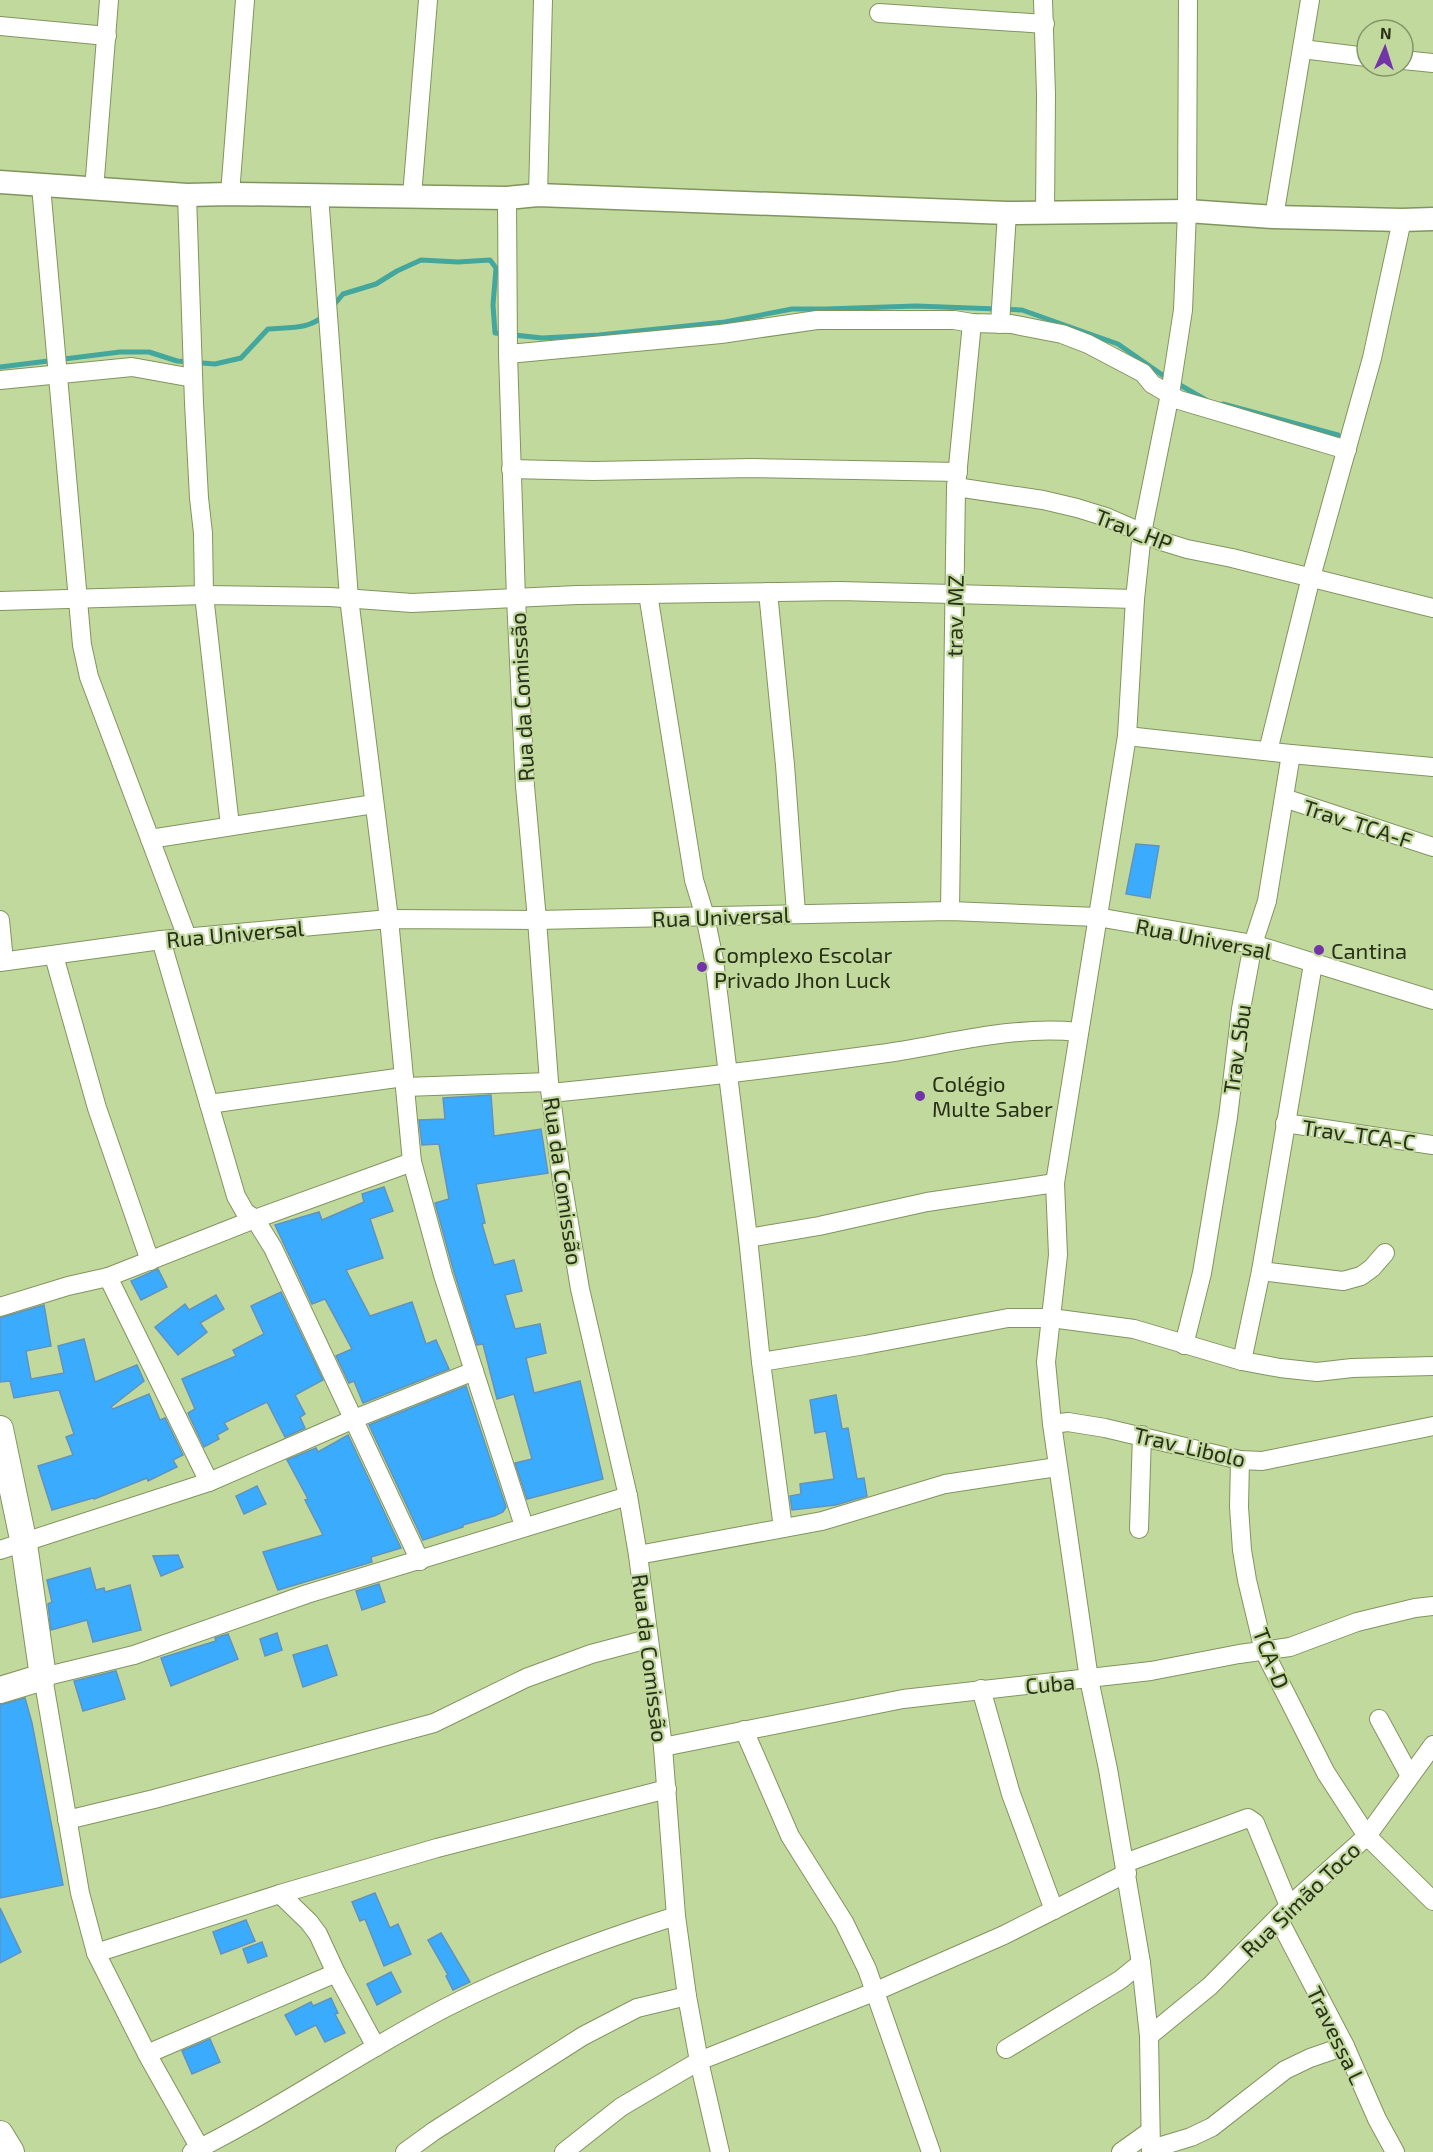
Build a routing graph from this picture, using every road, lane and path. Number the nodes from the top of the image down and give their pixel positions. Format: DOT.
graph roads {
  1 [pos="109,0"];
  2 [pos="245,0"];
  3 [pos="428,0"];
  4 [pos="543,0"];
  5 [pos="1043,0"];
  6 [pos="1188,0"];
  7 [pos="1311,0"];
  8 [pos="879,13"];
  9 [pos="1045,24"];
  10 [pos="0,26"];
  11 [pos="108,36"];
  12 [pos="1302,49"];
  13 [pos="1355,56"];
  14 [pos="1415,61"];
  15 [pos="1433,63"];
  16 [pos="0,182"];
  17 [pos="40,186"];
  18 [pos="94,190"];
  19 [pos="230,194"];
  20 [pos="187,195"];
  21 [pos="319,195"];
  22 [pos="538,195"];
  23 [pos="412,196"];
  24 [pos="507,198"];
  25 [pos="1187,211"];
  26 [pos="1007,213"];
  27 [pos="1045,213"];
  28 [pos="1274,217"];
  29 [pos="1433,219"];
  30 [pos="1401,220"];
  31 [pos="972,323"];
  32 [pos="1000,324"];
  33 [pos="508,354"];
  34 [pos="57,375"];
  35 [pos="194,378"];
  36 [pos="0,380"];
  37 [pos="1170,394"];
  38 [pos="1347,450"];
  39 [pos="511,470"];
  40 [pos="957,479"];
  41 [pos="1142,533"];
  42 [pos="1311,577"];
  43 [pos="768,592"];
  44 [pos="648,594"];
  45 [pos="955,594"];
  46 [pos="204,595"];
  47 [pos="77,598"];
  48 [pos="350,598"];
  49 [pos="516,598"];
  50 [pos="1135,599"];
  51 [pos="0,601"];
  52 [pos="1433,608"];
  53 [pos="1127,736"];
  54 [pos="1268,752"];
  55 [pos="1291,754"];
  56 [pos="1433,767"];
  57 [pos="1284,798"];
  58 [pos="374,804"];
  59 [pos="230,826"];
  60 [pos="150,838"];
  61 [pos="1433,847"];
  62 [pos="950,911"];
  63 [pos="796,914"];
  64 [pos="705,916"];
  65 [pos="1097,917"];
  66 [pos="389,919"];
  67 [pos="0,920"];
  68 [pos="537,920"];
  69 [pos="187,937"];
  70 [pos="161,940"];
  71 [pos="1253,944"];
  72 [pos="54,956"];
  73 [pos="2,962"];
  74 [pos="1313,964"];
  75 [pos="1433,1000"];
  76 [pos="1078,1032"];
  77 [pos="727,1075"];
  78 [pos="405,1082"];
  79 [pos="550,1088"];
  80 [pos="209,1104"];
  81 [pos="1285,1123"];
  82 [pos="1433,1145"];
  83 [pos="412,1162"];
  84 [pos="1055,1183"];
  85 [pos="255,1219"];
  86 [pos="748,1238"];
  87 [pos="1385,1253"];
  88 [pos="150,1262"];
  89 [pos="1261,1271"];
  90 [pos="108,1277"];
  91 [pos="0,1307"];
  92 [pos="1051,1318"];
  93 [pos="1184,1345"];
  94 [pos="1242,1361"];
  95 [pos="761,1362"];
  96 [pos="1433,1366"];
  97 [pos="474,1371"];
  98 [pos="354,1419"];
  99 [pos="1052,1424"];
  100 [pos="1433,1426"];
  101 [pos="0,1429"];
  102 [pos="1142,1435"];
  103 [pos="1240,1460"];
  104 [pos="1057,1467"];
  105 [pos="209,1482"];
  106 [pos="628,1496"];
  107 [pos="524,1526"];
  108 [pos="783,1527"];
  109 [pos="1139,1529"];
  110 [pos="24,1544"];
  111 [pos="0,1550"];
  112 [pos="638,1554"];
  113 [pos="420,1561"];
  114 [pos="1433,1606"];
  115 [pos="648,1640"];
  116 [pos="1264,1651"];
  117 [pos="43,1677"];
  118 [pos="1089,1679"];
  119 [pos="981,1689"];
  120 [pos="0,1690"];
  121 [pos="1379,1719"];
  122 [pos="744,1730"];
  123 [pos="663,1747"];
  124 [pos="1432,1748"];
  125 [pos="1410,1776"];
  126 [pos="667,1789"];
  127 [pos="67,1820"];
  128 [pos="1367,1836"];
  129 [pos="1126,1868"];
  130 [pos="280,1894"];
  131 [pos="1433,1901"];
  132 [pos="1054,1910"];
  133 [pos="1284,1912"];
  134 [pos="676,1916"];
  135 [pos="96,1953"];
  136 [pos="1141,1963"];
  137 [pos="336,1973"];
  138 [pos="874,1992"];
  139 [pos="687,1996"];
  140 [pos="1149,2036"];
  141 [pos="1345,2046"];
  142 [pos="376,2047"];
  143 [pos="1006,2049"];
  144 [pos="147,2054"];
  145 [pos="699,2061"];
  146 [pos="0,2134"];
  147 [pos="1151,2144"];
  148 [pos="198,2151"];
  149 [pos="10,2152"];
  150 [pos="405,2152"];
  151 [pos="564,2152"];
  152 [pos="720,2152"];
  153 [pos="931,2152"];
  154 [pos="1121,2152"];
  155 [pos="1395,2152"];
  1 -- 11 [label="street"];
  2 -- 19 [label="street"];
  3 -- 23 [label="street"];
  4 -- 22 [label="street"];
  5 -- 9 [label="street"];
  6 -- 25 [label="street"];
  7 -- 12 [label="street"];
  8 -- 9 [label="street"];
  9 -- 27 [label="street"];
  10 -- 11 [label="street"];
  11 -- 18 [label="street"];
  12 -- 13 [label="street"];
  12 -- 28 [label="street"];
  14 -- 15 [label="street"];
  16 -- 17 [label="street"];
  17 -- 18 [label="street"];
  17 -- 34 [label="street"];
  18 -- 20 [label="street"];
  19 -- 20 [label="street"];
  19 -- 21 [label="street"];
  20 -- 35 [label="street"];
  21 -- 23 [label="street"];
  21 -- 48 [label="street"];
  22 -- 24 [label="street"];
  22 -- 26 [label="street"];
  23 -- 24 [label="street"];
  24 -- 33 [label="street, Rua da Comissão"];
  25 -- 27 [label="street"];
  25 -- 28 [label="street"];
  25 -- 37 [label="street"];
  26 -- 27 [label="street"];
  26 -- 32 [label="street"];
  28 -- 30 [label="street"];
  29 -- 30 [label="street"];
  30 -- 38 [label="street"];
  31 -- 32 [label="street"];
  31 -- 33 [label="street"];
  31 -- 40 [label="street, trav_MZ"];
  32 -- 37 [label="street"];
  33 -- 39 [label="street, Rua da Comissão"];
  34 -- 35 [label="street"];
  34 -- 36 [label="street"];
  34 -- 47 [label="street"];
  35 -- 46 [label="street"];
  37 -- 38 [label="street"];
  37 -- 41 [label="street"];
  38 -- 42 [label="street"];
  39 -- 40 [label="street, Trav_HP"];
  39 -- 49 [label="street, Rua da Comissão"];
  40 -- 41 [label="street, Trav_HP"];
  40 -- 45 [label="street, trav_MZ"];
  41 -- 42 [label="street, Trav_HP"];
  41 -- 50 [label="street"];
  42 -- 52 [label="street, Trav_HP"];
  42 -- 54 [label="street"];
  43 -- 44 [label="street"];
  43 -- 45 [label="street"];
  43 -- 63 [label="street"];
  44 -- 49 [label="street"];
  44 -- 64 [label="street"];
  45 -- 50 [label="street"];
  45 -- 62 [label="street, trav_MZ"];
  46 -- 47 [label="street"];
  46 -- 48 [label="street"];
  46 -- 59 [label="street"];
  47 -- 51 [label="street"];
  47 -- 60 [label="street"];
  48 -- 49 [label="street"];
  48 -- 58 [label="street"];
  49 -- 68 [label="street, Rua da Comissão"];
  50 -- 53 [label="street"];
  53 -- 54 [label="street"];
  53 -- 65 [label="street"];
  54 -- 55 [label="street"];
  55 -- 56 [label="street"];
  55 -- 57 [label="street, Trav_Sbu"];
  57 -- 61 [label="street, Trav_TCA-F"];
  57 -- 71 [label="street, Trav_Sbu"];
  58 -- 59 [label="street"];
  58 -- 66 [label="street"];
  59 -- 60 [label="street"];
  60 -- 69 [label="street"];
  62 -- 63 [label="street, Rua Universal"];
  62 -- 65 [label="street, Rua Universal"];
  63 -- 64 [label="street, Rua Universal"];
  64 -- 68 [label="street, Rua Universal"];
  64 -- 77 [label="street"];
  65 -- 71 [label="street, Rua Universal"];
  65 -- 76 [label="street"];
  66 -- 68 [label="street, Rua Universal"];
  66 -- 69 [label="street, Rua Universal"];
  66 -- 78 [label="street"];
  67 -- 73 [label="street"];
  68 -- 79 [label="street, Rua da Comissão"];
  69 -- 70 [label="street, Rua Universal"];
  70 -- 72 [label="street, Rua Universal"];
  70 -- 80 [label="street"];
  71 -- 74 [label="street, Rua Universal"];
  71 -- 93 [label="street, Trav_Sbu"];
  72 -- 73 [label="street, Rua Universal"];
  72 -- 88 [label="street"];
  74 -- 75 [label="street, Rua Universal"];
  74 -- 81 [label="street"];
  76 -- 77 [label="street"];
  76 -- 84 [label="street"];
  77 -- 79 [label="street"];
  77 -- 86 [label="street"];
  78 -- 79 [label="street"];
  78 -- 80 [label="street"];
  78 -- 83 [label="street"];
  79 -- 106 [label="street, Rua da Comissão"];
  80 -- 85 [label="street"];
  81 -- 82 [label="street, Trav_TCA-C"];
  81 -- 89 [label="street"];
  83 -- 85 [label="street"];
  83 -- 97 [label="street"];
  84 -- 86 [label="street"];
  84 -- 92 [label="street"];
  85 -- 88 [label="street"];
  85 -- 98 [label="street"];
  86 -- 95 [label="street"];
  87 -- 89 [label="street"];
  88 -- 90 [label="street"];
  89 -- 94 [label="street"];
  90 -- 91 [label="street"];
  90 -- 105 [label="street"];
  92 -- 93 [label="street"];
  92 -- 95 [label="street"];
  92 -- 99 [label="street"];
  93 -- 94 [label="street"];
  94 -- 96 [label="street"];
  95 -- 108 [label="street"];
  97 -- 98 [label="street"];
  97 -- 107 [label="street"];
  98 -- 105 [label="street"];
  98 -- 113 [label="street"];
  99 -- 102 [label="street, Trav_Libolo"];
  99 -- 104 [label="street"];
  100 -- 103 [label="street, Trav_Libolo"];
  101 -- 110 [label="main road"];
  102 -- 103 [label="street, Trav_Libolo"];
  102 -- 109 [label="street"];
  103 -- 116 [label="street, TCA-D"];
  104 -- 108 [label="street"];
  104 -- 118 [label="street"];
  105 -- 110 [label="street"];
  106 -- 107 [label="street"];
  106 -- 112 [label="street, Rua da Comissão"];
  107 -- 113 [label="street"];
  108 -- 112 [label="street"];
  110 -- 111 [label="street"];
  110 -- 117 [label="main road"];
  112 -- 115 [label="street, Rua da Comissão"];
  113 -- 117 [label="street"];
  114 -- 116 [label="street, Cuba"];
  115 -- 123 [label="street, Rua da Comissão"];
  115 -- 127 [label="street"];
  116 -- 118 [label="street, Cuba"];
  116 -- 128 [label="street, TCA-D"];
  117 -- 120 [label="main road"];
  117 -- 127 [label="street"];
  118 -- 119 [label="street, Cuba"];
  118 -- 129 [label="street"];
  119 -- 122 [label="street, Cuba"];
  119 -- 132 [label="street"];
  121 -- 125 [label="street"];
  122 -- 123 [label="street, Cuba"];
  122 -- 138 [label="street"];
  123 -- 126 [label="street, Rua da Comissão"];
  124 -- 125 [label="street, Rua Simão Toco"];
  125 -- 128 [label="street, Rua Simão Toco"];
  126 -- 130 [label="street"];
  126 -- 134 [label="street, Rua da Comissão"];
  127 -- 135 [label="street"];
  128 -- 131 [label="street, TCA-D"];
  128 -- 133 [label="street, Rua Simão Toco"];
  129 -- 132 [label="street"];
  129 -- 133 [label="street, Travessa L"];
  129 -- 136 [label="street"];
  130 -- 135 [label="street"];
  130 -- 137 [label="street"];
  132 -- 138 [label="street"];
  133 -- 140 [label="street, Rua Simão Toco"];
  133 -- 141 [label="street, Travessa L"];
  134 -- 139 [label="street, Rua da Comissão"];
  134 -- 142 [label="street"];
  135 -- 144 [label="street"];
  136 -- 140 [label="street"];
  136 -- 143 [label="street"];
  137 -- 142 [label="street"];
  137 -- 144 [label="street"];
  138 -- 145 [label="street"];
  138 -- 153 [label="street"];
  139 -- 145 [label="street, Rua da Comissão"];
  139 -- 150 [label="street"];
  140 -- 147 [label="street"];
  141 -- 147 [label="street"];
  141 -- 155 [label="street, Travessa L"];
  142 -- 148 [label="street"];
  144 -- 148 [label="street"];
  145 -- 151 [label="street"];
  145 -- 152 [label="street, Rua da Comissão"];
  146 -- 149 [label="main road"];
  147 -- 154 [label="street"];
}
